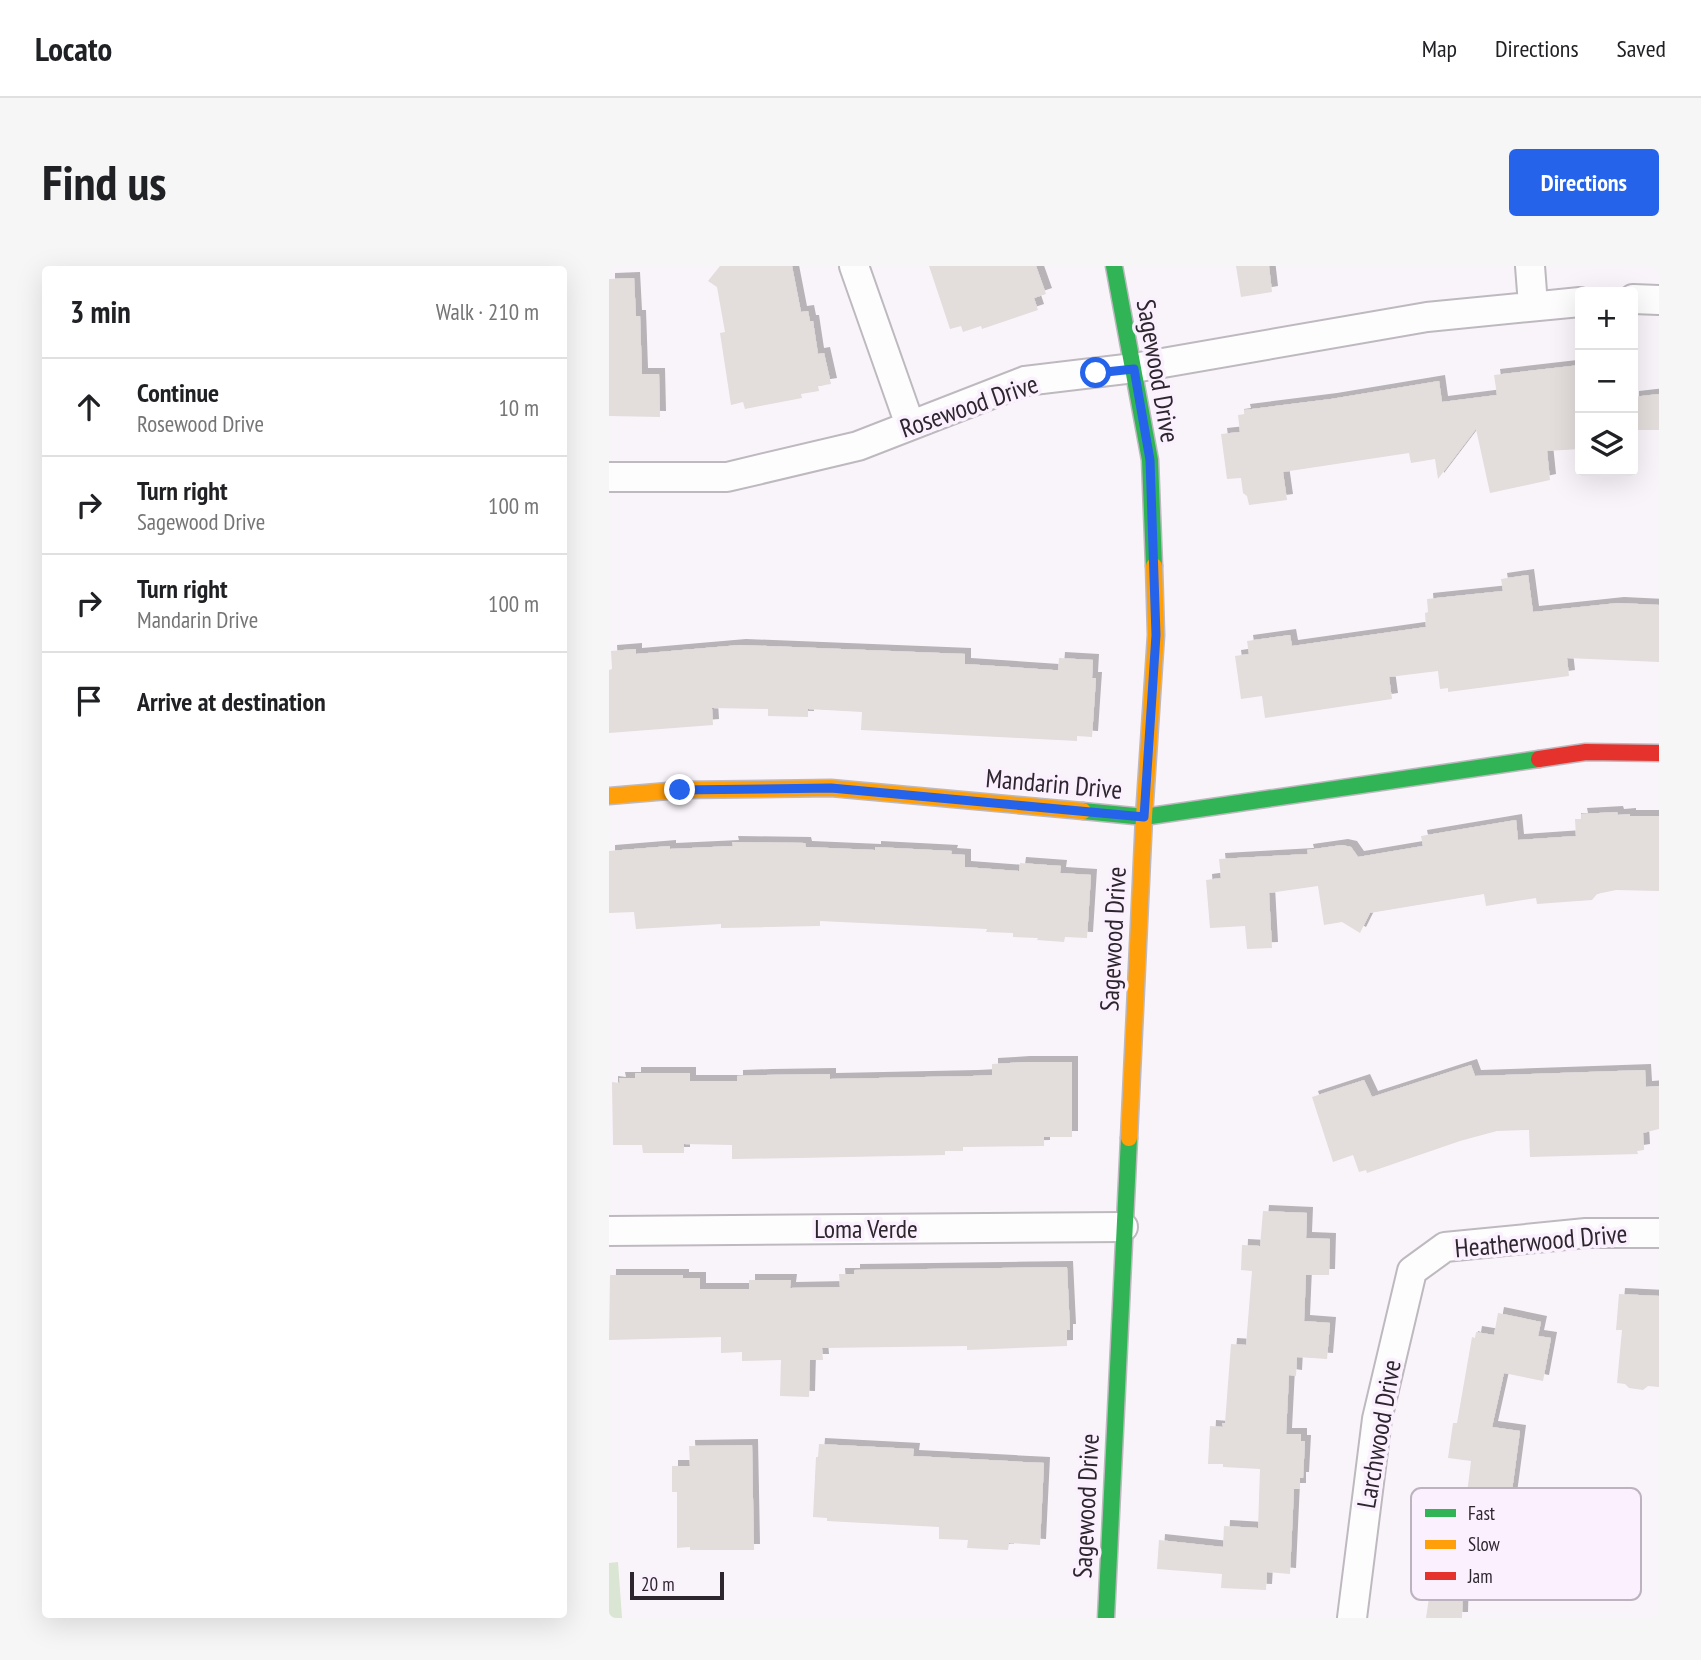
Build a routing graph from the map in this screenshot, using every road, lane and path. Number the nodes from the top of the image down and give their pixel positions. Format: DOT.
graph roads {
  1 [pos="854,266"];
  2 [pos="1114,266"];
  3 [pos="1530,266"];
  4 [pos="1638,299"];
  5 [pos="1659,300"];
  6 [pos="1575,302"];
  7 [pos="1533,305"];
  8 [pos="1134,369"];
  9 [pos="910,425"];
  10 [pos="609,477"];
  11 [pos="1659,753"];
  12 [pos="609,796"];
  13 [pos="1144,817"];
  14 [pos="1123,1227"];
  15 [pos="609,1231"];
  16 [pos="1659,1233"];
  17 [pos="1428,1261"];
  18 [pos="1106,1618"];
  19 [pos="1352,1618"];
  1 -- 9 [label="street"];
  2 -- 8 [label="street, Sagewood Drive"];
  3 -- 7 [label="street"];
  4 -- 5 [label="street"];
  6 -- 7 [label="street, Rosewood Drive"];
  7 -- 8 [label="street, Rosewood Drive"];
  8 -- 9 [label="street, Rosewood Drive"];
  8 -- 13 [label="street, Sagewood Drive"];
  9 -- 10 [label="street, Rosewood Drive"];
  11 -- 13 [label="street, Mandarin Drive"];
  12 -- 13 [label="street, Mandarin Drive"];
  13 -- 14 [label="street, Sagewood Drive"];
  14 -- 15 [label="street, Loma Verde"];
  14 -- 18 [label="street, Sagewood Drive"];
  16 -- 17 [label="street, Heatherwood Drive"];
  17 -- 19 [label="street, Larchwood Drive"];
}
